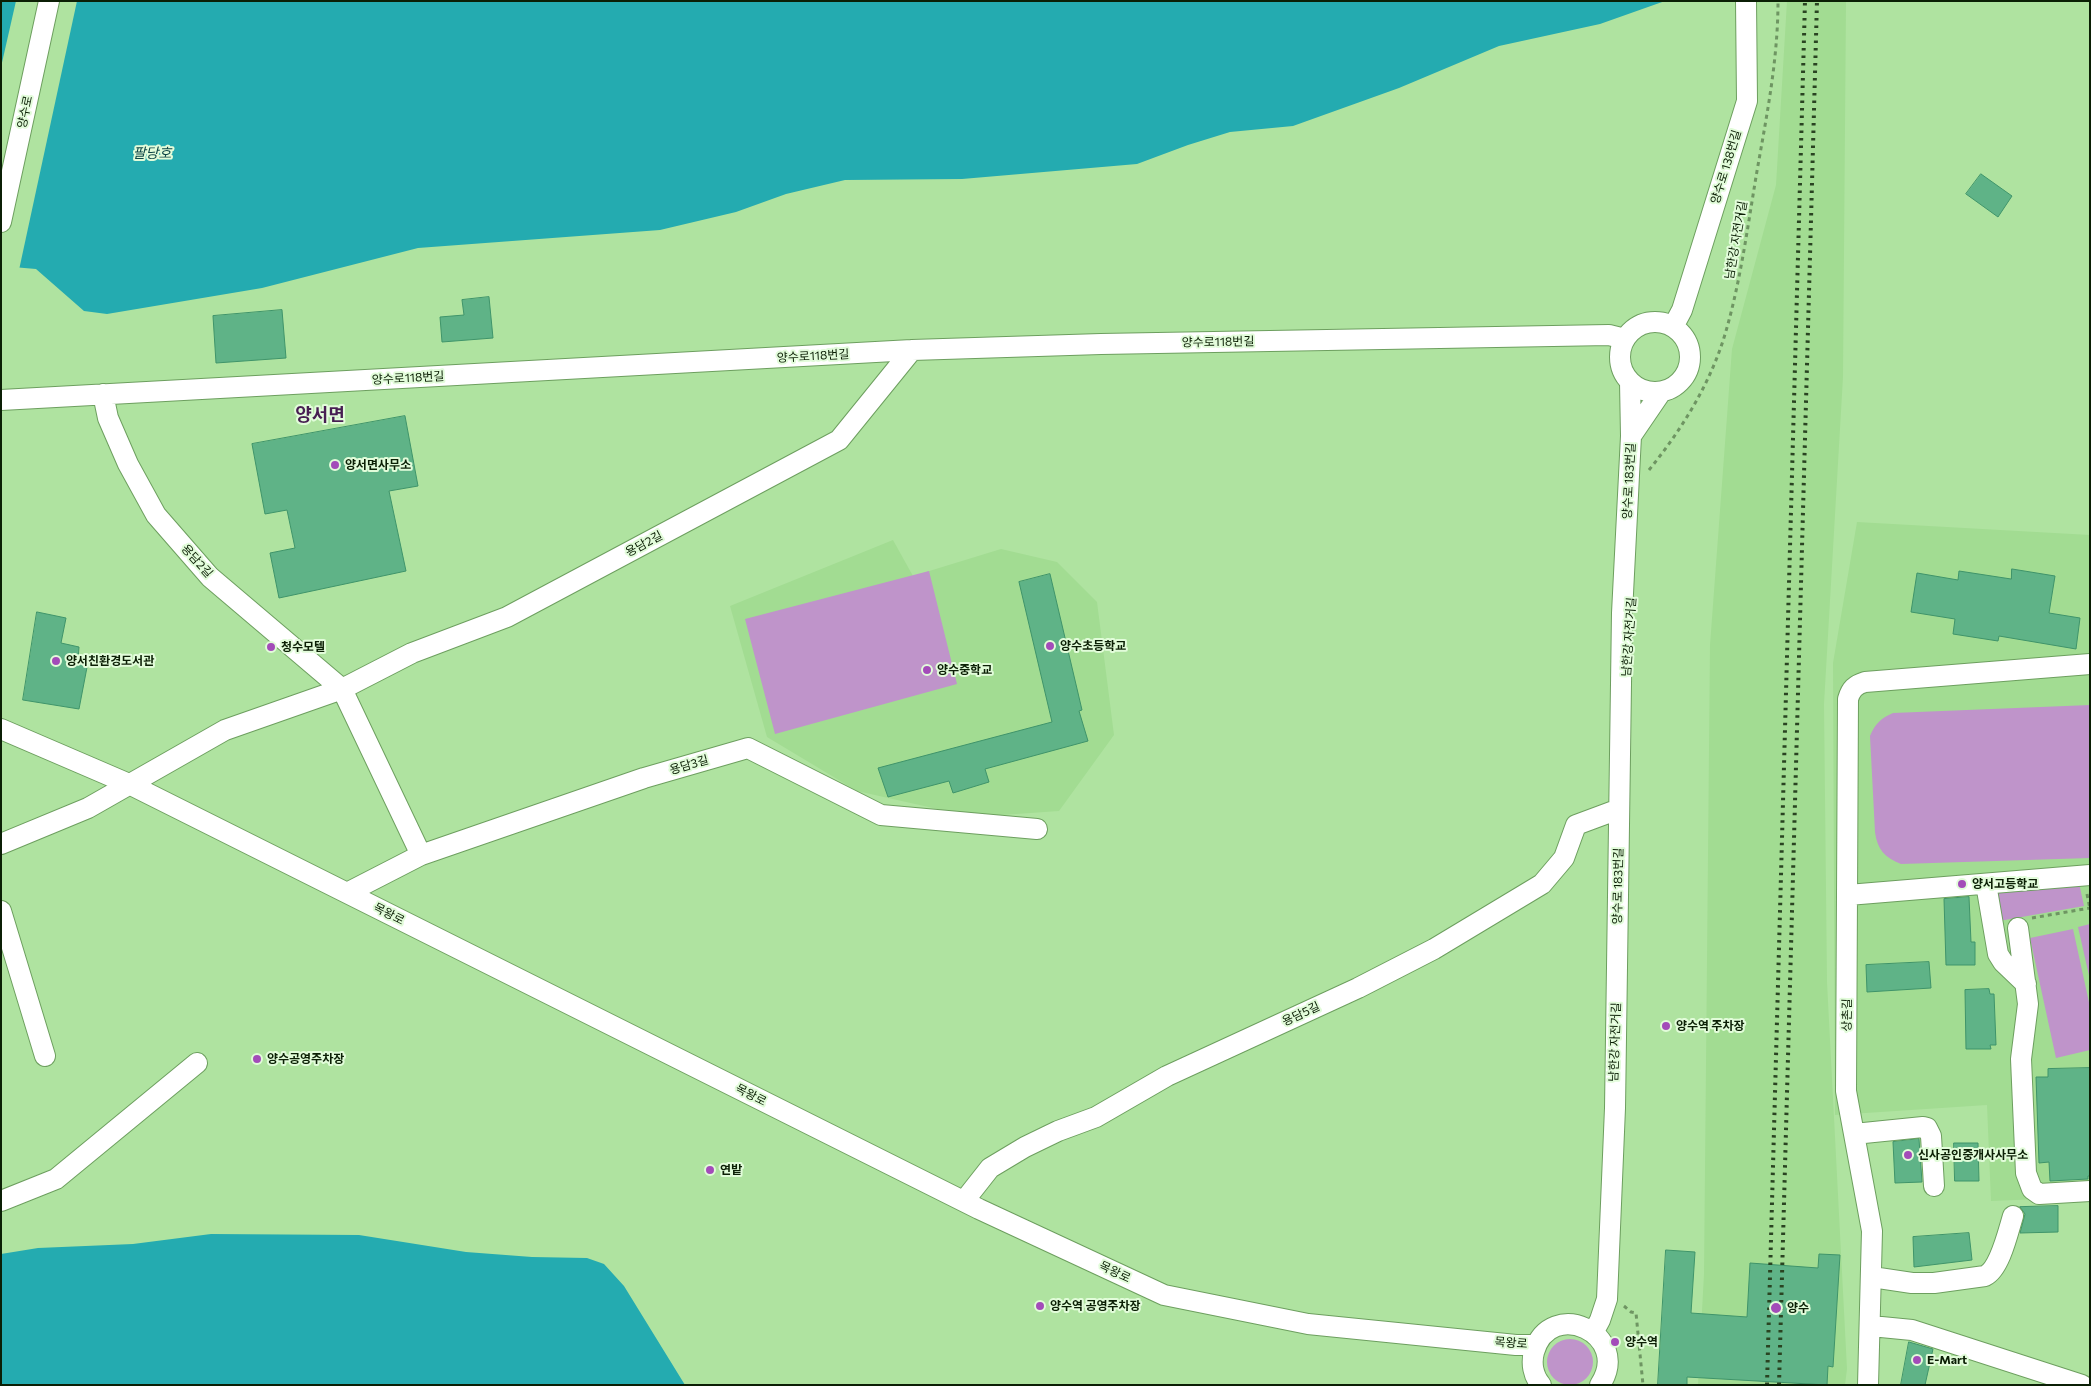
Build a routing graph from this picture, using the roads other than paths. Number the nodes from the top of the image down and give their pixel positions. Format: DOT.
graph roads {
  1 [pos="49,1"];
  2 [pos="1746,1"];
  3 [pos="1,222"];
  4 [pos="1673,328"];
  5 [pos="1625,339"];
  6 [pos="912,350"];
  7 [pos="1630,382"];
  8 [pos="1661,392"];
  9 [pos="103,394"];
  10 [pos="1,400"];
  11 [pos="1631,436"];
  12 [pos="2088,662"];
  13 [pos="342,689"];
  14 [pos="1,729"];
  15 [pos="129,784"];
  16 [pos="1620,809"];
  17 [pos="1037,829"];
  18 [pos="1,844"];
  19 [pos="421,855"];
  20 [pos="2090,876"];
  21 [pos="1986,884"];
  22 [pos="347,893"];
  23 [pos="1848,895"];
  24 [pos="1,910"];
  25 [pos="2025,923"];
  26 [pos="2026,984"];
  27 [pos="46,1056"];
  28 [pos="197,1063"];
  29 [pos="1854,1134"];
  30 [pos="1934,1186"];
  31 [pos="2090,1191"];
  32 [pos="1,1201"];
  33 [pos="964,1201"];
  34 [pos="2013,1216"];
  35 [pos="1872,1277"];
  36 [pos="1871,1326"];
  37 [pos="1594,1333"];
  38 [pos="1536,1345"];
  39 [pos="1541,1385"];
  40 [pos="1600,1385"];
  41 [pos="1868,1385"];
  42 [pos="2082,1385"];
  1 -- 3 [label="street, 양수로"];
  2 -- 4 [label="street, 양수로 138번길"];
  4 -- 5 [label="street"];
  4 -- 8 [label="street, 양수로 183번길"];
  5 -- 6 [label="street, 양수로118번길"];
  5 -- 7 [label="street, 양수로 183번길"];
  6 -- 9 [label="street, 양수로118번길"];
  6 -- 13 [label="street, 용담2길"];
  7 -- 8 [label="street"];
  7 -- 11 [label="street, 양수로 183번길"];
  8 -- 11 [label="street, 양수로 183번길"];
  9 -- 10 [label="street, 양수로118번길"];
  9 -- 13 [label="street, 용담2길"];
  11 -- 16 [label="street, 양수로 183번길"];
  12 -- 23 [label="street, 상촌길"];
  13 -- 15 [label="street, 용담2길"];
  13 -- 19 [label="street, 용담2길"];
  14 -- 15 [label="street, 목왕로"];
  15 -- 18 [label="street, 용담2길"];
  15 -- 22 [label="street, 목왕로"];
  16 -- 33 [label="street, 용담5길"];
  16 -- 37 [label="street, 양수로 183번길"];
  17 -- 19 [label="street, 용담3길"];
  19 -- 22 [label="street, 용담3길"];
  20 -- 21 [label="street"];
  21 -- 23 [label="street"];
  21 -- 26 [label="street"];
  22 -- 33 [label="street, 목왕로"];
  23 -- 29 [label="street, 상촌길"];
  24 -- 27 [label="street"];
  25 -- 26 [label="street"];
  26 -- 31 [label="street"];
  28 -- 32 [label="street"];
  29 -- 30 [label="street"];
  29 -- 35 [label="street, 상촌길"];
  33 -- 38 [label="street, 목왕로"];
  34 -- 35 [label="street"];
  35 -- 36 [label="street, 상촌길"];
  36 -- 41 [label="street, 상촌길"];
  36 -- 42 [label="street"];
  37 -- 38 [label="street, 목왕로"];
  37 -- 40 [label="street"];
  38 -- 39 [label="street, 목왕로"];
}
